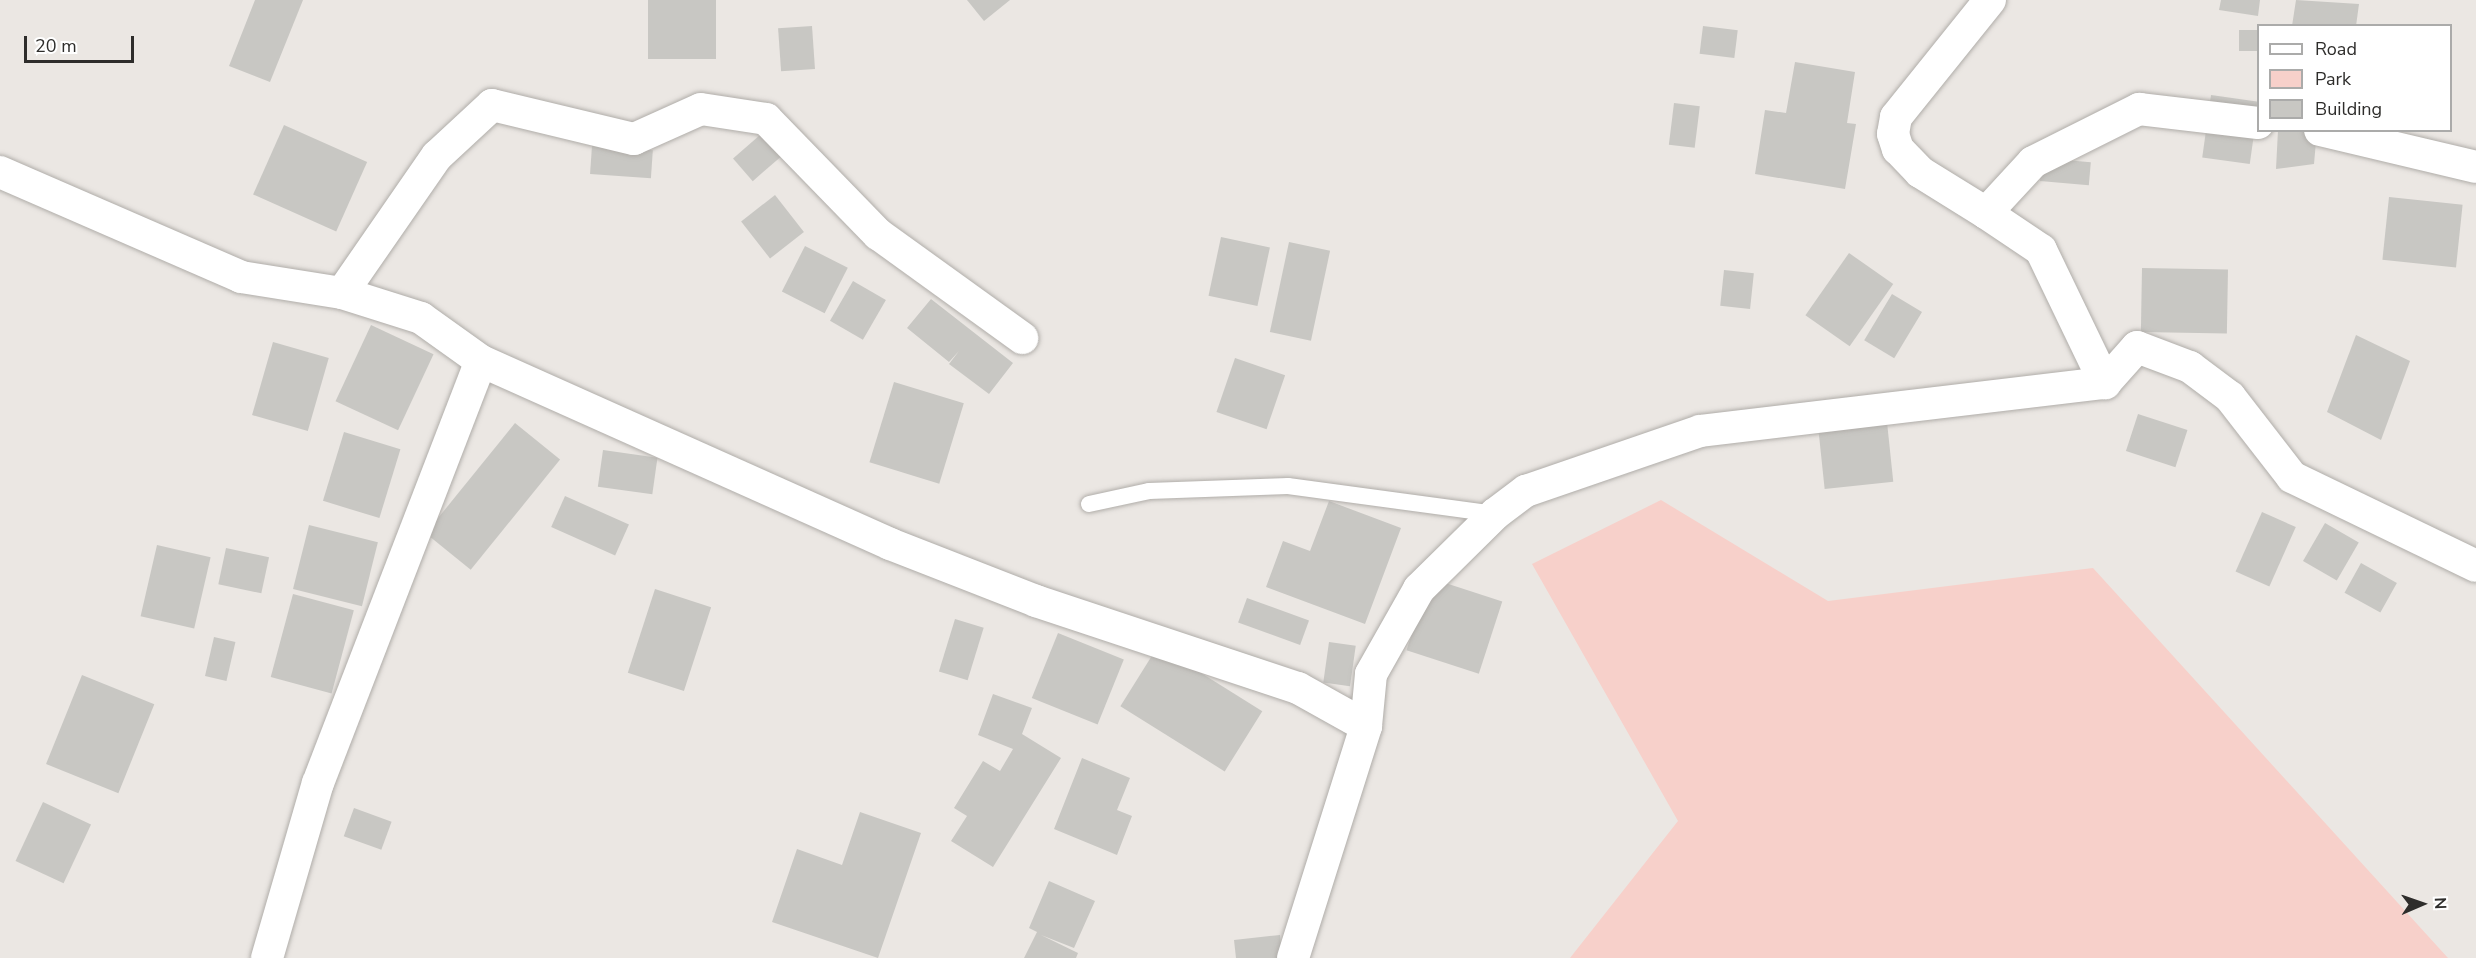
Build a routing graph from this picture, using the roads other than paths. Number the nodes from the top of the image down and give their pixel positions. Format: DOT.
graph roads {
  1 [pos="1990,0"];
  2 [pos="2257,123"];
  3 [pos="2328,132"];
  4 [pos="2476,167"];
  5 [pos="0,172"];
  6 [pos="1986,213"];
  7 [pos="342,293"];
  8 [pos="1022,338"];
  9 [pos="481,361"];
  10 [pos="2105,383"];
  11 [pos="1089,504"];
  12 [pos="1495,514"];
  13 [pos="2476,566"];
  14 [pos="1366,726"];
  15 [pos="267,958"];
  16 [pos="1293,958"];
  1 -- 6 [label="street"];
  2 -- 6 [label="street"];
  3 -- 4 [label="street"];
  5 -- 7 [label="street"];
  6 -- 10 [label="street"];
  7 -- 8 [label="street"];
  7 -- 9 [label="street"];
  9 -- 14 [label="street"];
  9 -- 15 [label="street"];
  10 -- 12 [label="street"];
  10 -- 13 [label="street"];
  11 -- 12 [label="lane"];
  12 -- 14 [label="street"];
  14 -- 16 [label="street"];
}
